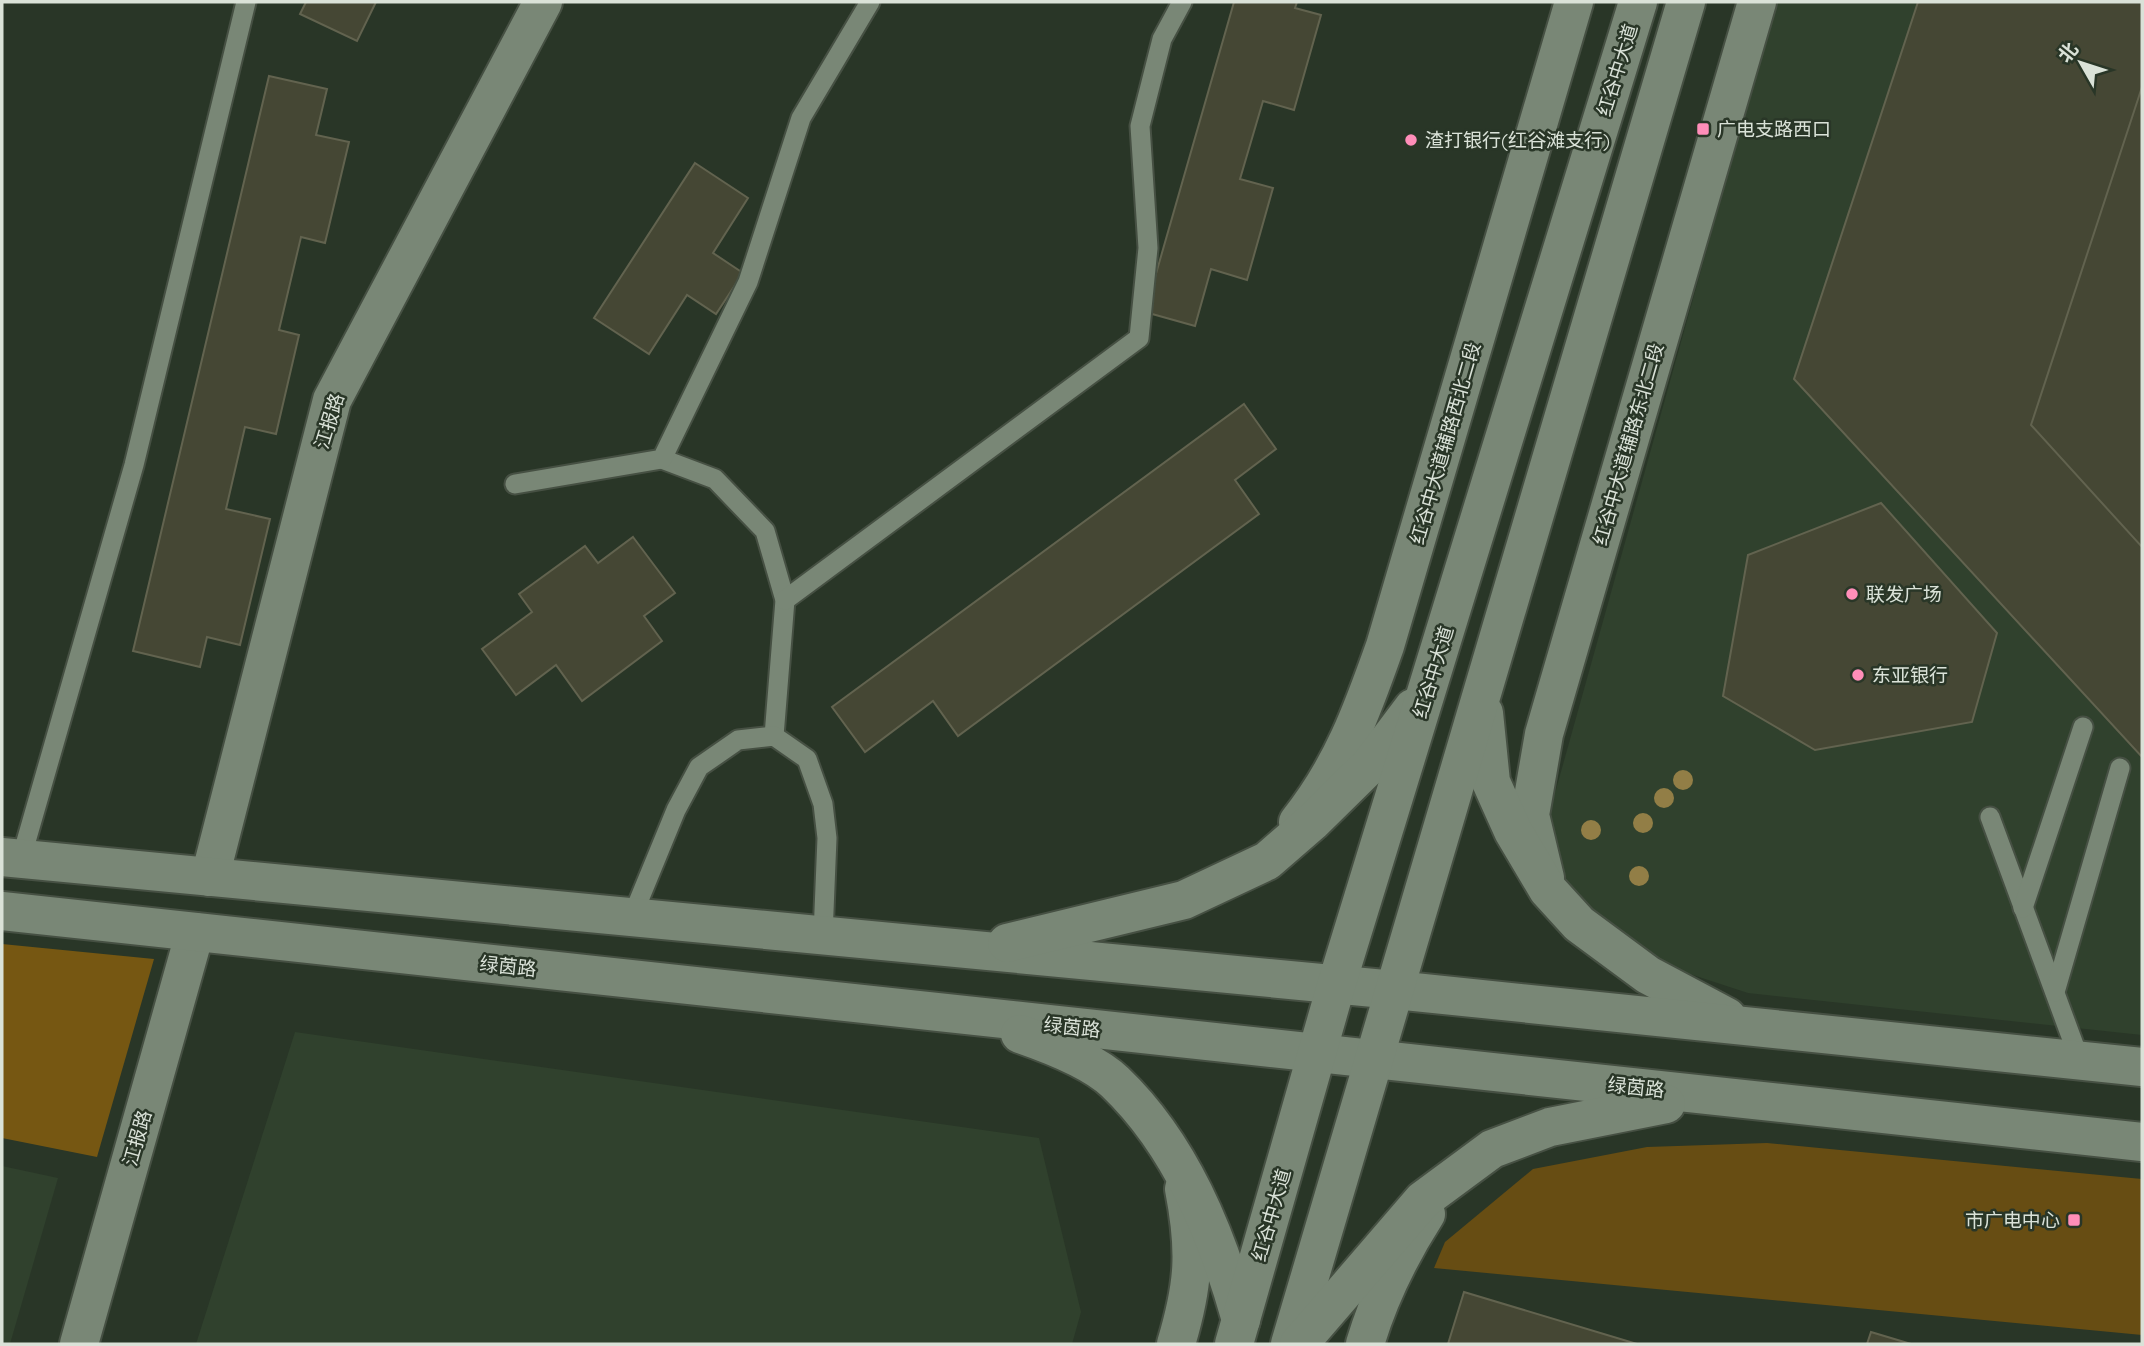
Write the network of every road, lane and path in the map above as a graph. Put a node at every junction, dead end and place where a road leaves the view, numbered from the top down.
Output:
1 (246, 2) edge
2 (543, 2) edge
3 (870, 2) edge
4 (1182, 2) edge
5 (1574, 2) edge
6 (1618, 2) edge
7 (1638, 2) edge
8 (1686, 2) edge
9 (1757, 2) edge
10 (1614, 80) junction
11 (662, 459) junction
12 (515, 484) dead end
13 (785, 600) junction
14 (1427, 690) junction
15 (1482, 694) junction
16 (2083, 727) dead end
17 (774, 736) junction
18 (2120, 768) dead end
19 (1990, 817) dead end
20 (11, 858) edge
21 (1267, 861) junction
22 (210, 877) junction
23 (1548, 891) junction
24 (2023, 908) junction
25 (2, 911) edge
26 (632, 917) junction
27 (195, 932) junction
28 (823, 935) junction
29 (980, 950) junction
30 (1336, 986) junction
31 (1395, 990) junction
32 (2055, 992) junction
33 (972, 1016) junction
34 (1744, 1026) junction
35 (1317, 1053) junction
36 (1374, 1059) junction
37 (2080, 1061) junction
38 (2142, 1067) edge
39 (1718, 1096) junction
40 (2142, 1142) edge
41 (1180, 1166) junction
42 (1450, 1177) junction
43 (1238, 1332) edge
44 (79, 1344) edge
45 (1176, 1344) edge
46 (1290, 1344) edge
47 (1298, 1344) edge
48 (1364, 1344) edge

1 - 20 lane
2 - 22 main road, 江报路
3 - 11 lane
4 - 13 lane
5 - 21 main road, 红谷中大道辅路西北二段
6 - 10 lane
7 - 10 main road, 红谷中大道
8 - 15 main road
9 - 23 main road, 红谷中大道辅路东北二段
10 - 14 main road, 红谷中大道
11 - 12 lane
11 - 13 lane
13 - 17 lane
14 - 21 main road
14 - 30 main road, 红谷中大道
15 - 23 main road
15 - 31 main road
16 - 24 lane
17 - 26 lane
17 - 28 lane
18 - 32 lane
19 - 24 lane
20 - 22 main road
21 - 29 main road
22 - 26 main road
23 - 34 main road
24 - 32 lane
25 - 27 main road, 绿茵路
26 - 28 main road
27 - 33 main road, 绿茵路
27 - 44 main road, 江报路
28 - 29 main road
29 - 30 main road
30 - 31 main road
30 - 35 main road, 红谷中大道
31 - 34 main road
31 - 36 main road
32 - 37 lane
33 - 35 main road, 绿茵路
33 - 41 main road
34 - 37 main road
35 - 36 main road, 绿茵路
35 - 43 main road, 红谷中大道
36 - 39 main road, 绿茵路
36 - 46 main road
37 - 38 main road
39 - 40 main road, 绿茵路
39 - 42 main road
41 - 43 main road
41 - 45 main road
42 - 47 main road
42 - 48 main road

